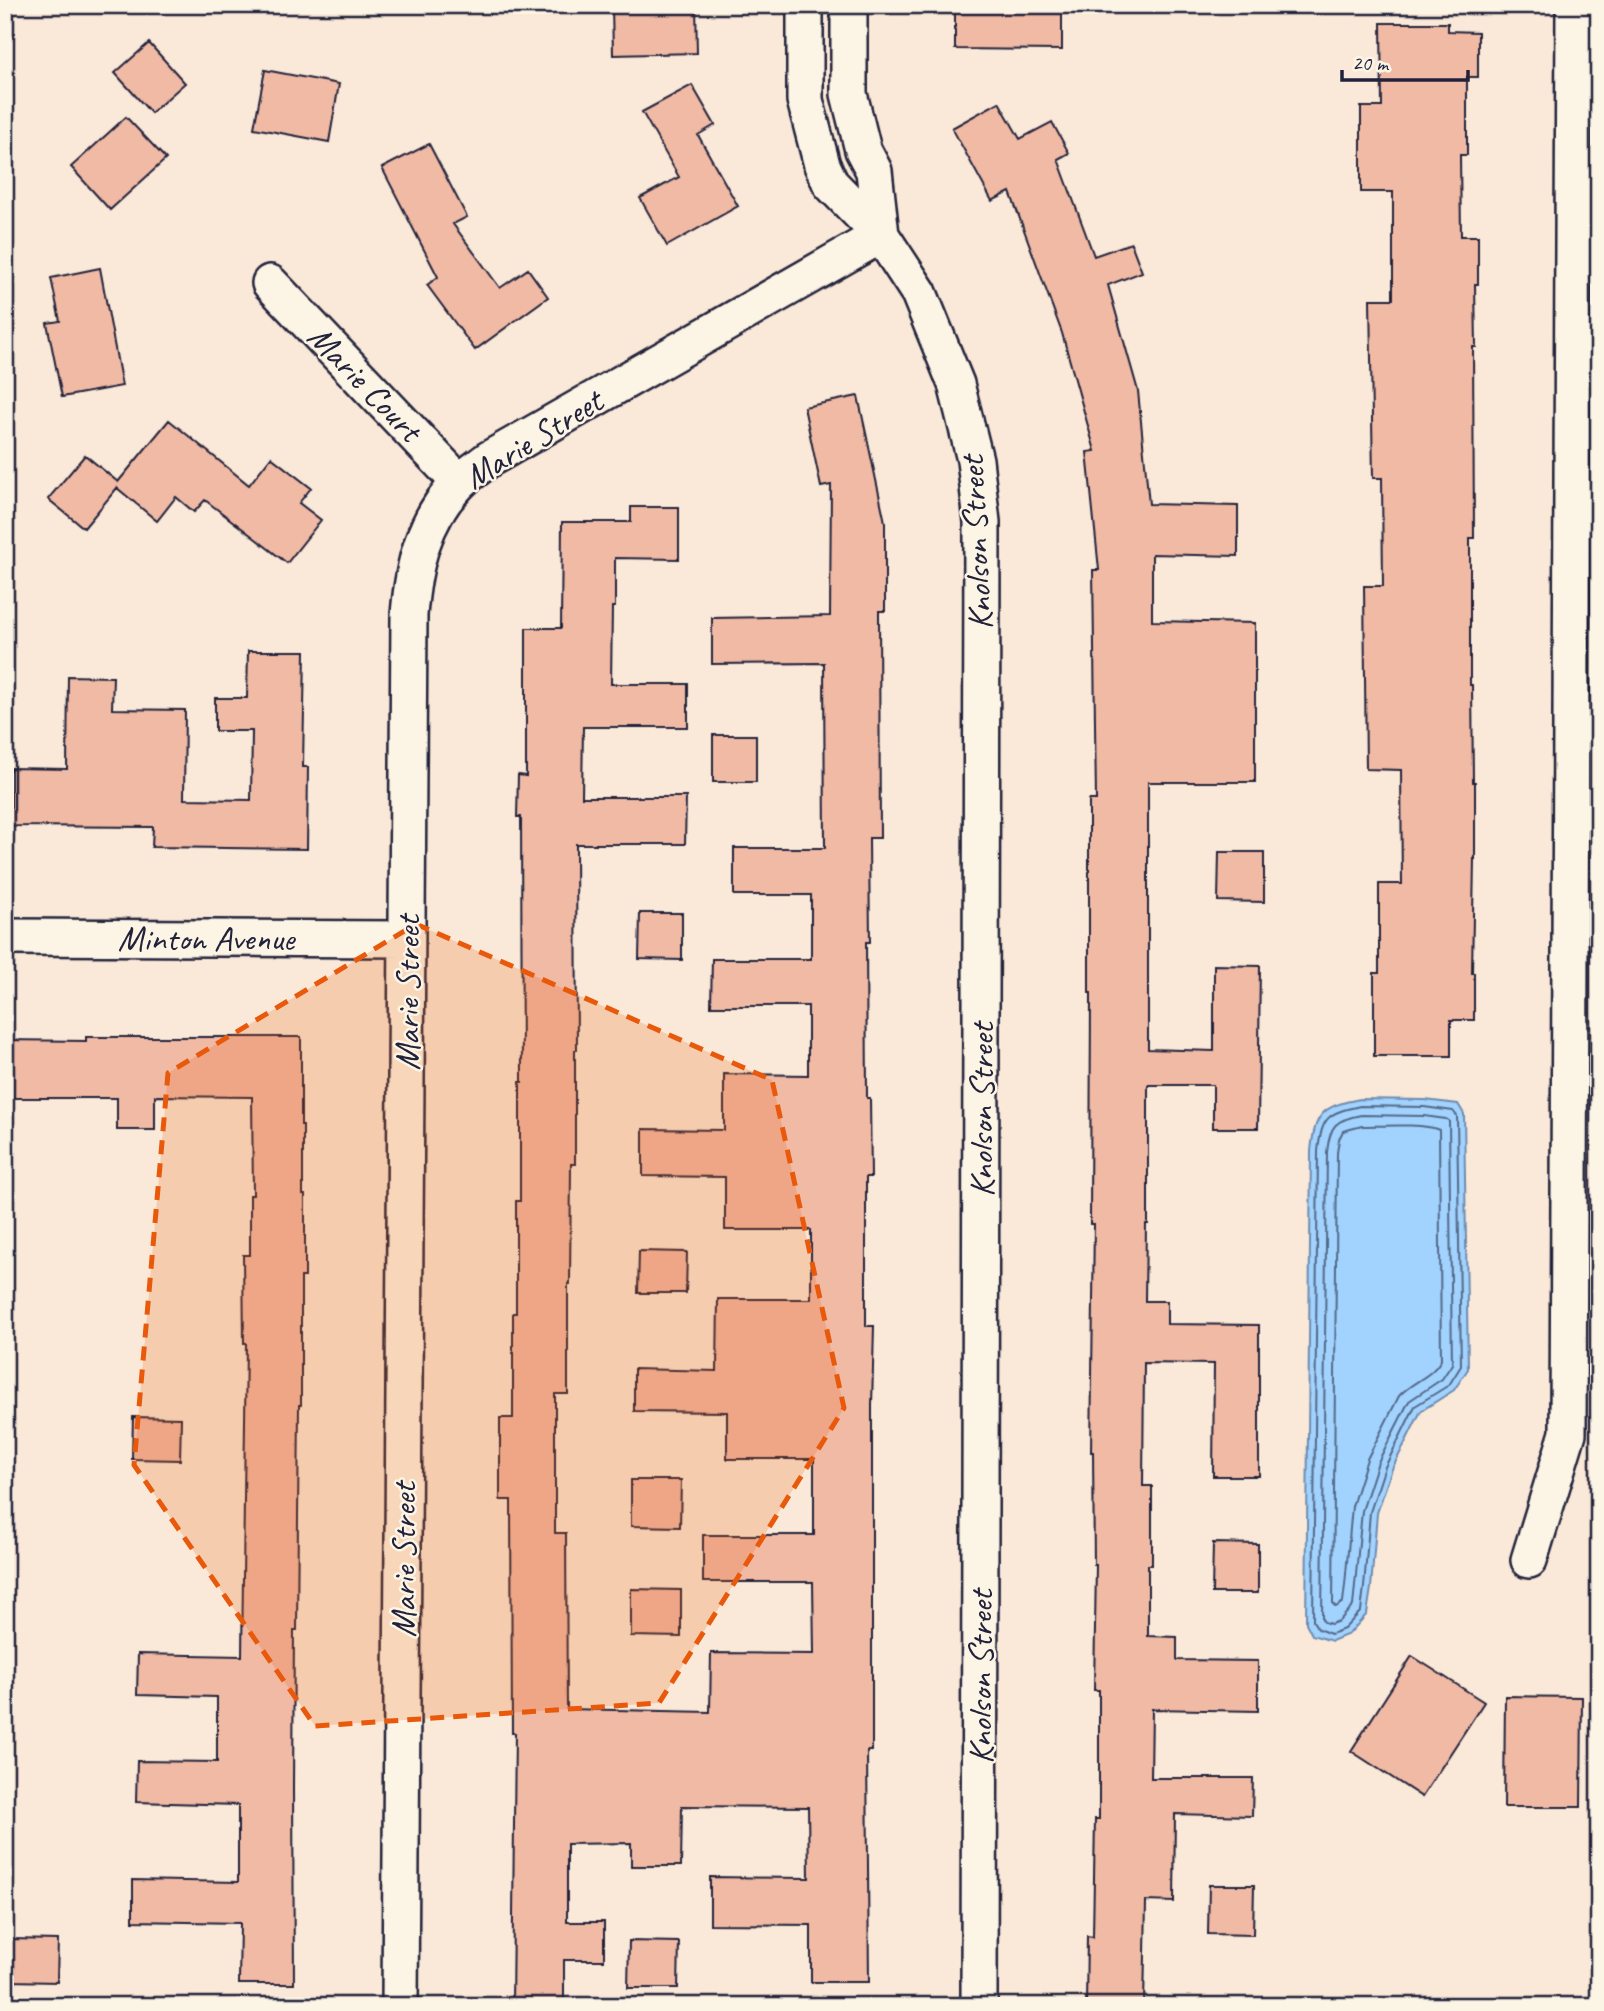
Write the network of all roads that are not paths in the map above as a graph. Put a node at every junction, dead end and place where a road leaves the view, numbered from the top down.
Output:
1 (805, 5) edge
2 (849, 5) edge
3 (1574, 5) edge
4 (881, 235) junction
5 (270, 283) dead end
6 (1586, 361) edge
7 (459, 482) junction
8 (5, 937) edge
9 (407, 939) junction
10 (1529, 1560) dead end
11 (400, 2006) edge
12 (979, 2006) edge

1 - 4 street, Knolson Street
2 - 4 street, Knolson Street
3 - 6 street
4 - 7 street, Marie Street
4 - 12 street, Knolson Street
5 - 7 street, Marie Court
6 - 10 street
7 - 9 street, Marie Street
8 - 9 street, Minton Avenue
9 - 11 street, Marie Street

